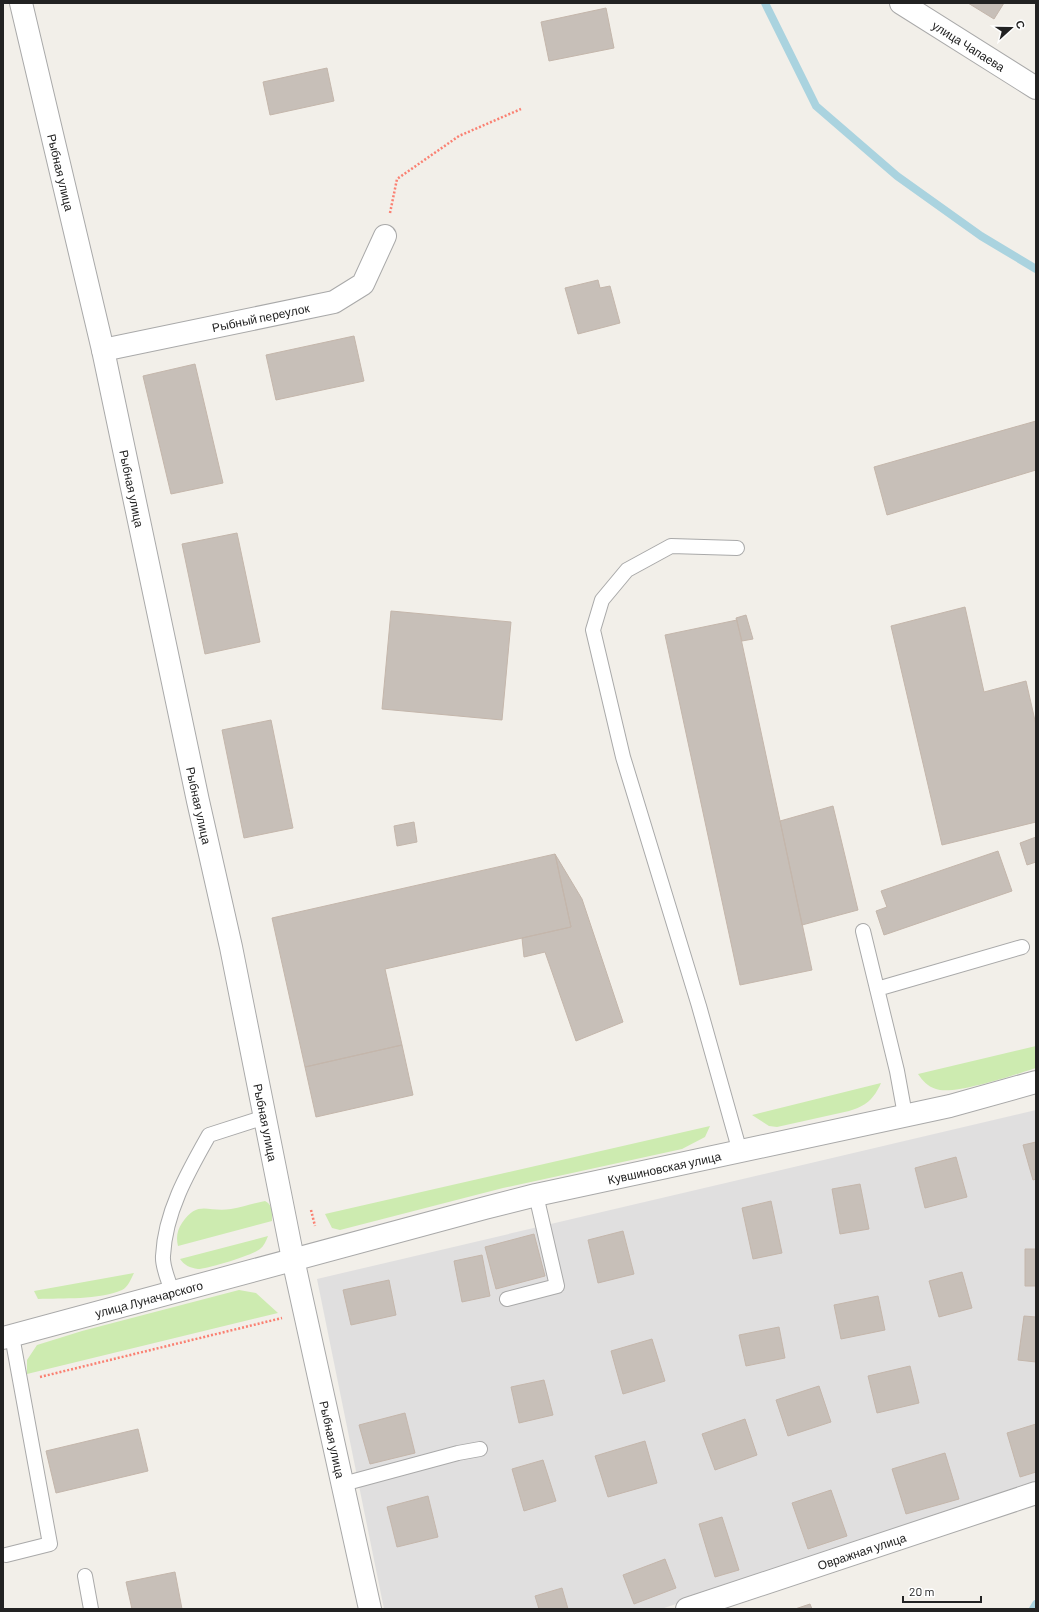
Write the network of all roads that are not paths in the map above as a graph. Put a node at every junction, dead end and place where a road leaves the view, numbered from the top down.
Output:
1 (21, 3) edge
2 (901, 3) edge
3 (1036, 88) edge
4 (385, 236) road end
5 (103, 350) junction
6 (737, 548) dead end
7 (863, 931) dead end
8 (1022, 947) dead end
9 (877, 989) junction
10 (1036, 1082) edge
11 (905, 1115) junction
12 (265, 1117) junction
13 (740, 1152) junction
14 (536, 1195) junction
15 (293, 1259) junction
16 (172, 1292) junction
17 (507, 1299) dead end
18 (7, 1337) edge
19 (480, 1449) dead end
20 (343, 1484) junction
21 (1036, 1493) edge
22 (6, 1555) dead end
23 (85, 1576) dead end
24 (91, 1609) edge
25 (370, 1609) edge
26 (687, 1609) edge

1 - 5 street, Рыбная улица
2 - 3 street, улица Чапаева
4 - 5 street, Рыбный переулок
5 - 12 street, Рыбная улица
6 - 13 lane
7 - 9 lane
8 - 9 lane
9 - 11 lane
10 - 11 street, Кувшиновская улица
11 - 13 street, Кувшиновская улица
12 - 15 street, Рыбная улица
12 - 16 lane
13 - 14 street, Кувшиновская улица
14 - 15 street, Кувшиновская улица
14 - 17 lane
15 - 16 street, улица Луначарского
15 - 20 street, Рыбная улица
16 - 18 street, улица Луначарского
18 - 22 lane
19 - 20 lane
20 - 25 street, Рыбная улица
21 - 26 street, Овражная улица
23 - 24 lane

